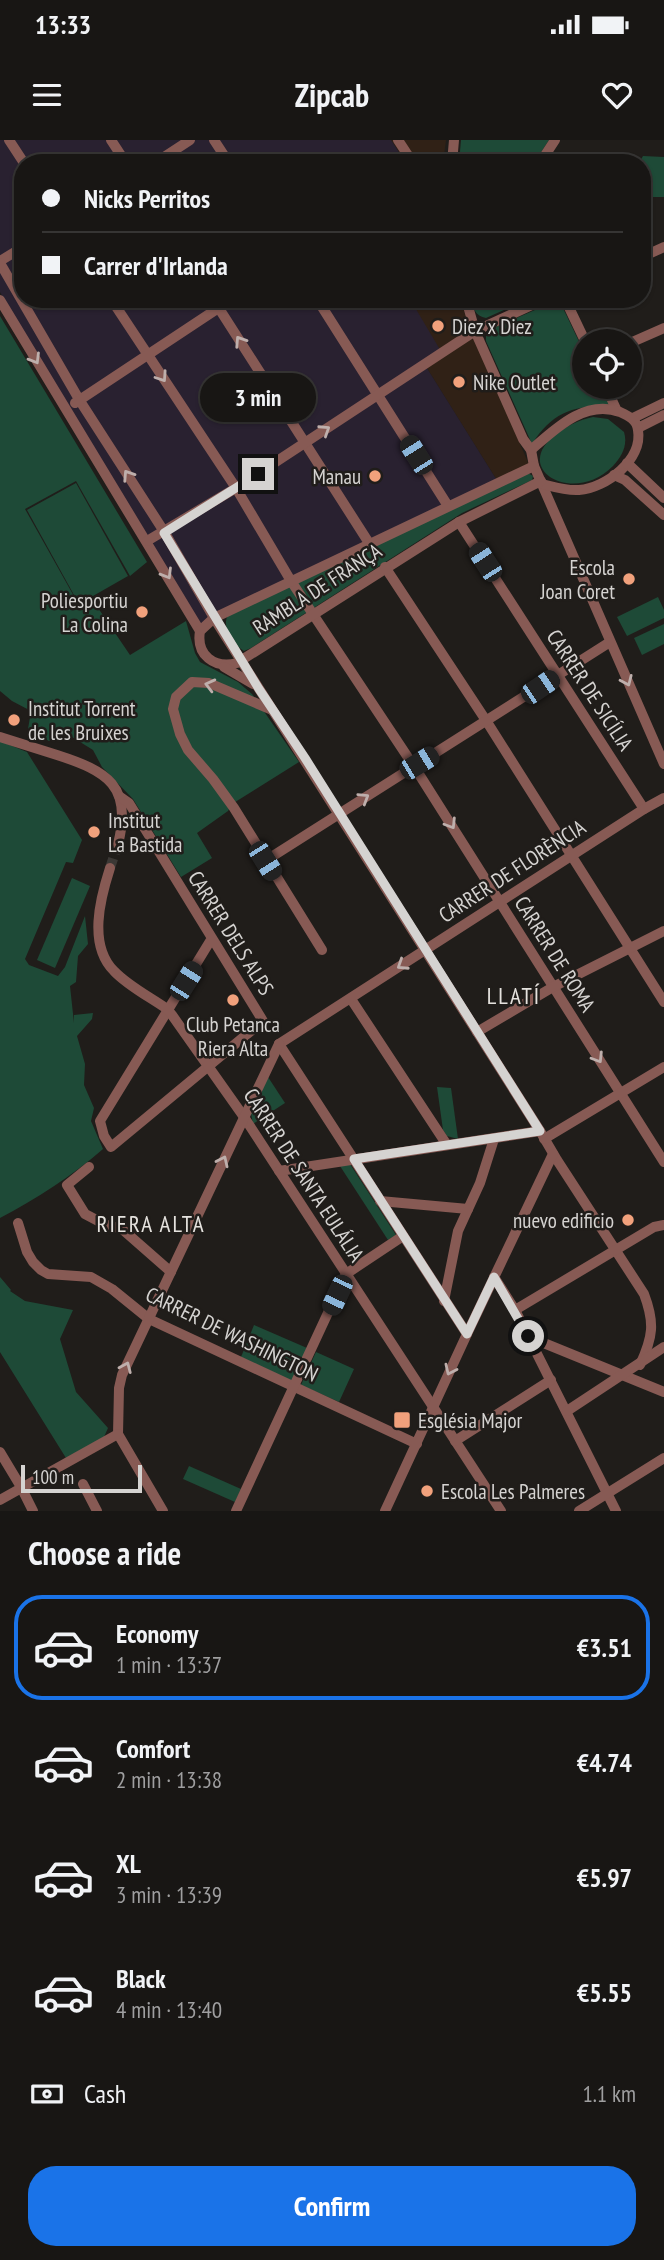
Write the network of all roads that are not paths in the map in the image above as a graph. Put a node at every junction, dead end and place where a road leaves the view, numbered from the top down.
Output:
1 (190, 140) edge
2 (169, 154) edge
3 (0, 262) edge
4 (14, 286) edge
5 (0, 300) edge
6 (26, 308) edge
7 (117, 308) edge
8 (210, 308) edge
9 (219, 308) edge
10 (323, 308) edge
11 (469, 308) edge
12 (525, 308) edge
13 (569, 308) edge
14 (664, 328) edge
15 (579, 329) edge
16 (475, 331) junction
17 (642, 338) edge
18 (146, 354) junction
19 (379, 395) junction
20 (612, 399) edge
21 (80, 401) junction
22 (664, 403) edge
23 (65, 409) junction
24 (617, 411) junction
25 (664, 415) edge
26 (635, 423) junction
27 (306, 442) junction
28 (531, 450) junction
29 (628, 463) junction
30 (534, 466) junction
31 (614, 475) junction
32 (541, 482) junction
33 (236, 488) junction
34 (664, 498) edge
35 (449, 506) junction
36 (664, 515) edge
37 (459, 522) junction
38 (164, 533) junction
39 (147, 541) junction
40 (369, 543) junction
41 (386, 567) junction
42 (291, 581) junction
43 (313, 614) junction
44 (214, 618) junction
45 (200, 631) junction
46 (610, 642) junction
47 (242, 660) junction
48 (220, 665) junction
49 (557, 675) junction
50 (259, 689) junction
51 (273, 710) junction
52 (487, 722) junction
53 (0, 737) edge
54 (664, 764) edge
55 (414, 766) junction
56 (119, 796) junction
57 (663, 801) edge
58 (644, 809) junction
59 (340, 813) junction
60 (118, 844) tunnel mouth
61 (572, 855) junction
62 (265, 861) junction
63 (110, 868) tunnel mouth
64 (499, 902) junction
65 (664, 930) edge
66 (212, 938) junction
67 (630, 947) junction
68 (322, 950) dead end
69 (426, 950) junction
70 (553, 987) junction
71 (351, 999) junction
72 (664, 1002) edge
73 (167, 1009) junction
74 (477, 1032) junction
75 (279, 1044) junction
76 (209, 1066) junction
77 (664, 1067) edge
78 (620, 1094) junction
79 (244, 1117) junction
80 (542, 1135) junction
81 (494, 1139) junction
82 (447, 1145) junction
83 (553, 1154) junction
84 (354, 1159) junction
85 (664, 1162) edge
86 (89, 1167) dead end
87 (279, 1171) junction
88 (380, 1201) junction
89 (468, 1209) junction
90 (664, 1215) edge
91 (18, 1223) dead end
92 (659, 1226) edge
93 (404, 1236) junction
94 (617, 1251) junction
95 (171, 1272) junction
96 (346, 1273) junction
97 (494, 1277) junction
98 (444, 1301) junction
99 (515, 1310) junction
100 (149, 1319) junction
101 (467, 1334) junction
102 (528, 1336) junction
103 (664, 1347) edge
104 (640, 1365) junction
105 (623, 1374) junction
106 (551, 1380) junction
107 (294, 1386) junction
108 (664, 1392) edge
109 (433, 1407) junction
110 (567, 1411) junction
111 (118, 1434) junction
112 (455, 1441) junction
113 (417, 1444) junction
114 (0, 1452) edge
115 (664, 1458) edge
116 (83, 1484) dead end
117 (21, 1487) junction
118 (606, 1493) junction
119 (0, 1500) edge
120 (33, 1511) edge
121 (97, 1511) edge
122 (163, 1511) edge
123 (236, 1511) edge
124 (386, 1511) edge
125 (501, 1511) edge
126 (579, 1511) edge
127 (616, 1511) edge

1 - 2 street
3 - 4 street
5 -> 23 street
6 - 21 street
7 - 18 street, CARRER DE ROMA
8 - 18 street
27 -> 9 street
10 - 19 street
11 - 16 street
12 - 16 street
13 - 15 street
14 - 17 street
16 - 19 street
16 - 28 street
18 - 21 street
18 -> 33 street, CARRER DE ROMA
27 -> 19 street
19 - 35 street
20 - 24 street
21 - 23 street
38 -> 21 street
22 - 26 street
23 - 39 street
24 - 26 street
24 - 28 street
25 - 26 street
26 - 29 street
27 - 33 street
27 - 40 street
28 - 30 street
29 - 31 street
29 - 34 street
30 - 32 street
30 - 35 street, RAMBLA DE FRANÇA
31 - 32 street
31 - 36 street
32 - 37 street, RAMBLA DE FRANÇA
32 - 46 street
33 - 38 street
33 - 42 street, CARRER DE ROMA
35 - 40 street, RAMBLA DE FRANÇA
37 - 41 street, RAMBLA DE FRANÇA
37 - 49 street, CARRER DE SICÍLIA
38 - 39 street
38 - 44 street
39 -> 45 street
40 - 42 street, RAMBLA DE FRANÇA
41 - 43 street, RAMBLA DE FRANÇA
41 - 52 street
42 - 43 street, CARRER DE ROMA
42 - 44 street, RAMBLA DE FRANÇA
43 - 47 street, RAMBLA DE FRANÇA
43 - 55 street, CARRER DE ROMA
44 - 45 street, RAMBLA DE FRANÇA
44 - 47 street
45 - 48 street
46 - 49 street
46 -> 54 street
47 - 48 street, RAMBLA DE FRANÇA
47 - 50 street
48 - 50 street
49 - 52 street
49 - 58 street, CARRER DE SICÍLIA
50 - 51 street
51 - 59 street
51 -> 62 street
52 - 55 street
52 - 61 street
53 - 56 street
59 -> 55 street
55 -> 64 street, CARRER DE ROMA
56 - 60 street
56 - 66 street, CARRER DELS ALPS
57 - 58 street, CARRER DE FLORÈNCIA
58 - 61 street, CARRER DE FLORÈNCIA
59 - 62 street
59 - 69 street
61 - 64 street, CARRER DE FLORÈNCIA
61 - 67 street
62 - 68 street
63 - 73 street, CARRER DE SANTA EULÁLIA
64 - 69 street, CARRER DE FLORÈNCIA
64 - 70 street, CARRER DE ROMA
65 - 67 street
66 - 73 street
66 - 76 street, CARRER DELS ALPS
67 - 70 street
67 - 72 street
69 -> 71 street, CARRER DE FLORÈNCIA
69 - 74 street
70 - 74 street
70 -> 78 street, CARRER DE ROMA
71 - 75 street, CARRER DE FLORÈNCIA
71 - 82 street
73 - 76 street, CARRER DE SANTA EULÁLIA
73 - 76 street
74 - 80 street
75 - 79 street
75 - 84 street
76 - 79 street, CARRER DE SANTA EULÁLIA
77 - 78 street
78 - 80 street
78 - 85 street, CARRER DE ROMA
79 - 87 street, CARRER DE SANTA EULÁLIA
95 -> 79 street
80 - 81 street
80 - 83 street
81 - 82 street
81 - 89 street
82 - 84 street
83 - 94 street
83 - 97 street
84 - 87 street
84 - 88 street
86 - 95 street
87 - 96 street, CARRER DE SANTA EULÁLIA
88 - 89 street
88 - 93 street
89 - 98 street
90 - 92 street
91 - 100 street, CARRER DE WASHINGTON
92 - 94 street
93 - 96 street
93 - 98 street
94 - 99 street
94 - 104 street
95 - 100 street
96 - 107 street
96 - 109 street, CARRER DE SANTA EULÁLIA
97 - 99 street
97 - 101 street
98 - 101 street
99 - 102 street
100 - 107 street, CARRER DE WASHINGTON
111 -> 100 street
101 -> 109 street
102 - 105 street
102 - 106 street
103 - 104 street
104 - 105 street
105 - 108 street
105 - 110 street
106 - 110 street
106 - 112 street
107 - 113 street, CARRER DE WASHINGTON
107 - 123 street
109 - 112 street, CARRER DE SANTA EULÁLIA
109 - 113 street
110 - 118 street
111 - 117 street
111 - 122 street
112 - 125 street, CARRER DE SANTA EULÁLIA
113 - 124 street
114 - 117 street
115 - 118 street
116 - 121 street
117 - 119 street
117 - 120 street
118 - 126 street
118 - 127 street

